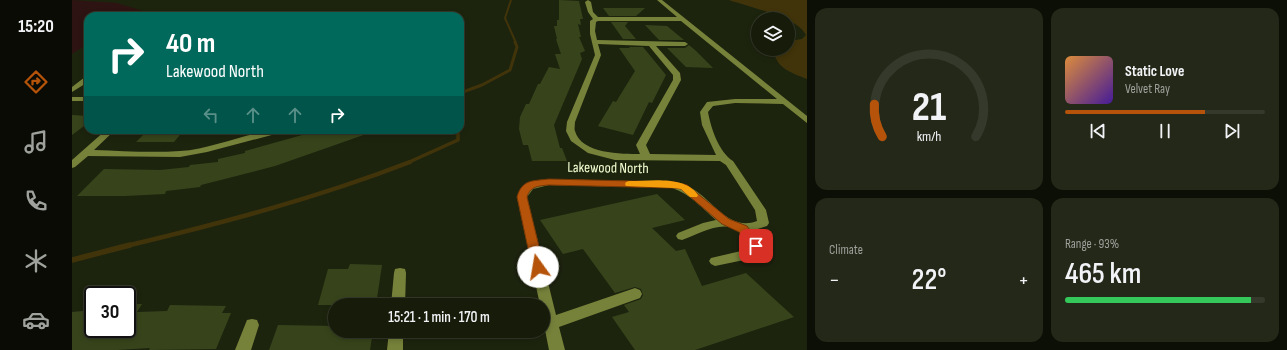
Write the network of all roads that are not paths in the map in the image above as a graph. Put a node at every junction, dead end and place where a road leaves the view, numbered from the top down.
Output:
1 (659, 0) edge
2 (588, 2) dead end
3 (597, 19) junction
4 (682, 19) junction
5 (595, 42) junction
6 (651, 44) junction
7 (685, 44) dead end
8 (84, 82) edge
9 (72, 90) edge
10 (784, 102) junction
11 (807, 120) edge
12 (106, 134) edge
13 (265, 134) edge
14 (85, 153) junction
15 (646, 157) junction
16 (722, 158) junction
17 (72, 165) edge
18 (725, 222) junction
19 (743, 229) junction
20 (682, 236) dead end
21 (715, 261) dead end
22 (400, 272) dead end
23 (635, 294) dead end
24 (398, 298) edge
25 (551, 323) junction
26 (252, 325) dead end
27 (396, 338) edge
28 (243, 350) edge
29 (395, 350) edge
30 (557, 350) edge

1 - 4 street
2 - 3 street
3 - 4 street
3 - 5 street
4 - 10 street
5 - 6 street
5 - 15 street
6 - 7 street
6 - 15 street
8 - 9 street
10 - 11 street
10 - 16 street
12 - 14 street
13 - 14 street
14 - 17 street
15 - 16 street
16 - 19 street
18 - 19 street, Lakewood North
18 - 20 street
18 - 25 street, Lakewood North
19 - 21 street
22 - 24 street
23 - 25 street
25 - 30 street, Lakewood North
26 - 28 street
27 - 29 street

